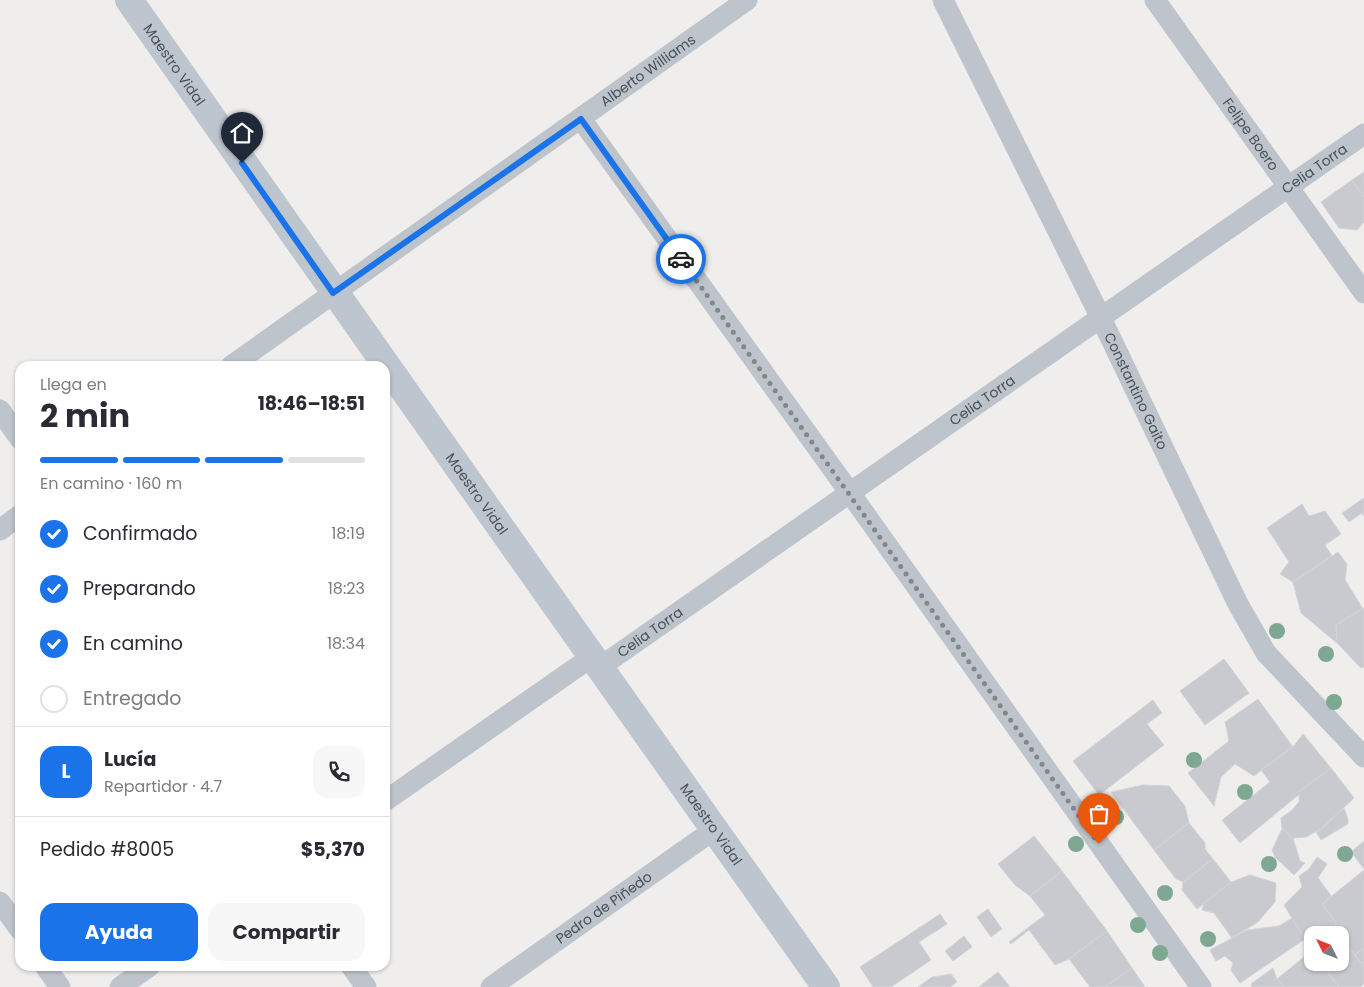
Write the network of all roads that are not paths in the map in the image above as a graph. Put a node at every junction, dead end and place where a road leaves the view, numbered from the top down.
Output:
1 (128, 0) edge
2 (747, 0) edge
3 (943, 0) edge
4 (1155, 0) edge
5 (581, 119) junction
6 (1364, 134) edge
7 (1289, 187) junction
8 (333, 293) junction
9 (1364, 293) edge
10 (1101, 318) junction
11 (238, 361) edge
12 (382, 361) edge
13 (390, 373) edge
14 (0, 410) edge
15 (15, 432) edge
16 (850, 493) junction
17 (15, 519) edge
18 (0, 530) edge
19 (596, 661) junction
20 (1364, 757) edge
21 (390, 798) edge
22 (715, 829) junction
23 (0, 902) edge
24 (15, 923) edge
25 (49, 971) edge
26 (143, 971) edge
27 (355, 971) edge
28 (60, 987) edge
29 (120, 987) edge
30 (366, 987) edge
31 (491, 987) edge
32 (826, 987) edge
33 (1201, 987) edge

1 - 8 main road, Maestro Vidal
2 - 5 street, Alberto Williams
3 - 10 street, Constantino Gaito
4 - 7 street, Felipe Boero
5 - 8 street, Alberto Williams
5 - 16 street
6 - 7 street, Celia Torra
7 - 9 street, Felipe Boero
7 - 10 street, Celia Torra
8 - 11 street, Alberto Williams
8 - 12 main road, Maestro Vidal
10 - 16 street, Celia Torra
10 - 20 street, Constantino Gaito
13 - 19 main road, Maestro Vidal
14 - 15 street
16 - 19 street, Celia Torra
16 - 33 street
17 - 18 street
19 - 21 street, Celia Torra
19 - 22 main road, Maestro Vidal
22 - 31 street, Pedro de Piñedo
22 - 32 main road, Maestro Vidal
23 - 24 street
25 - 28 street
26 - 29 street
27 - 30 street

